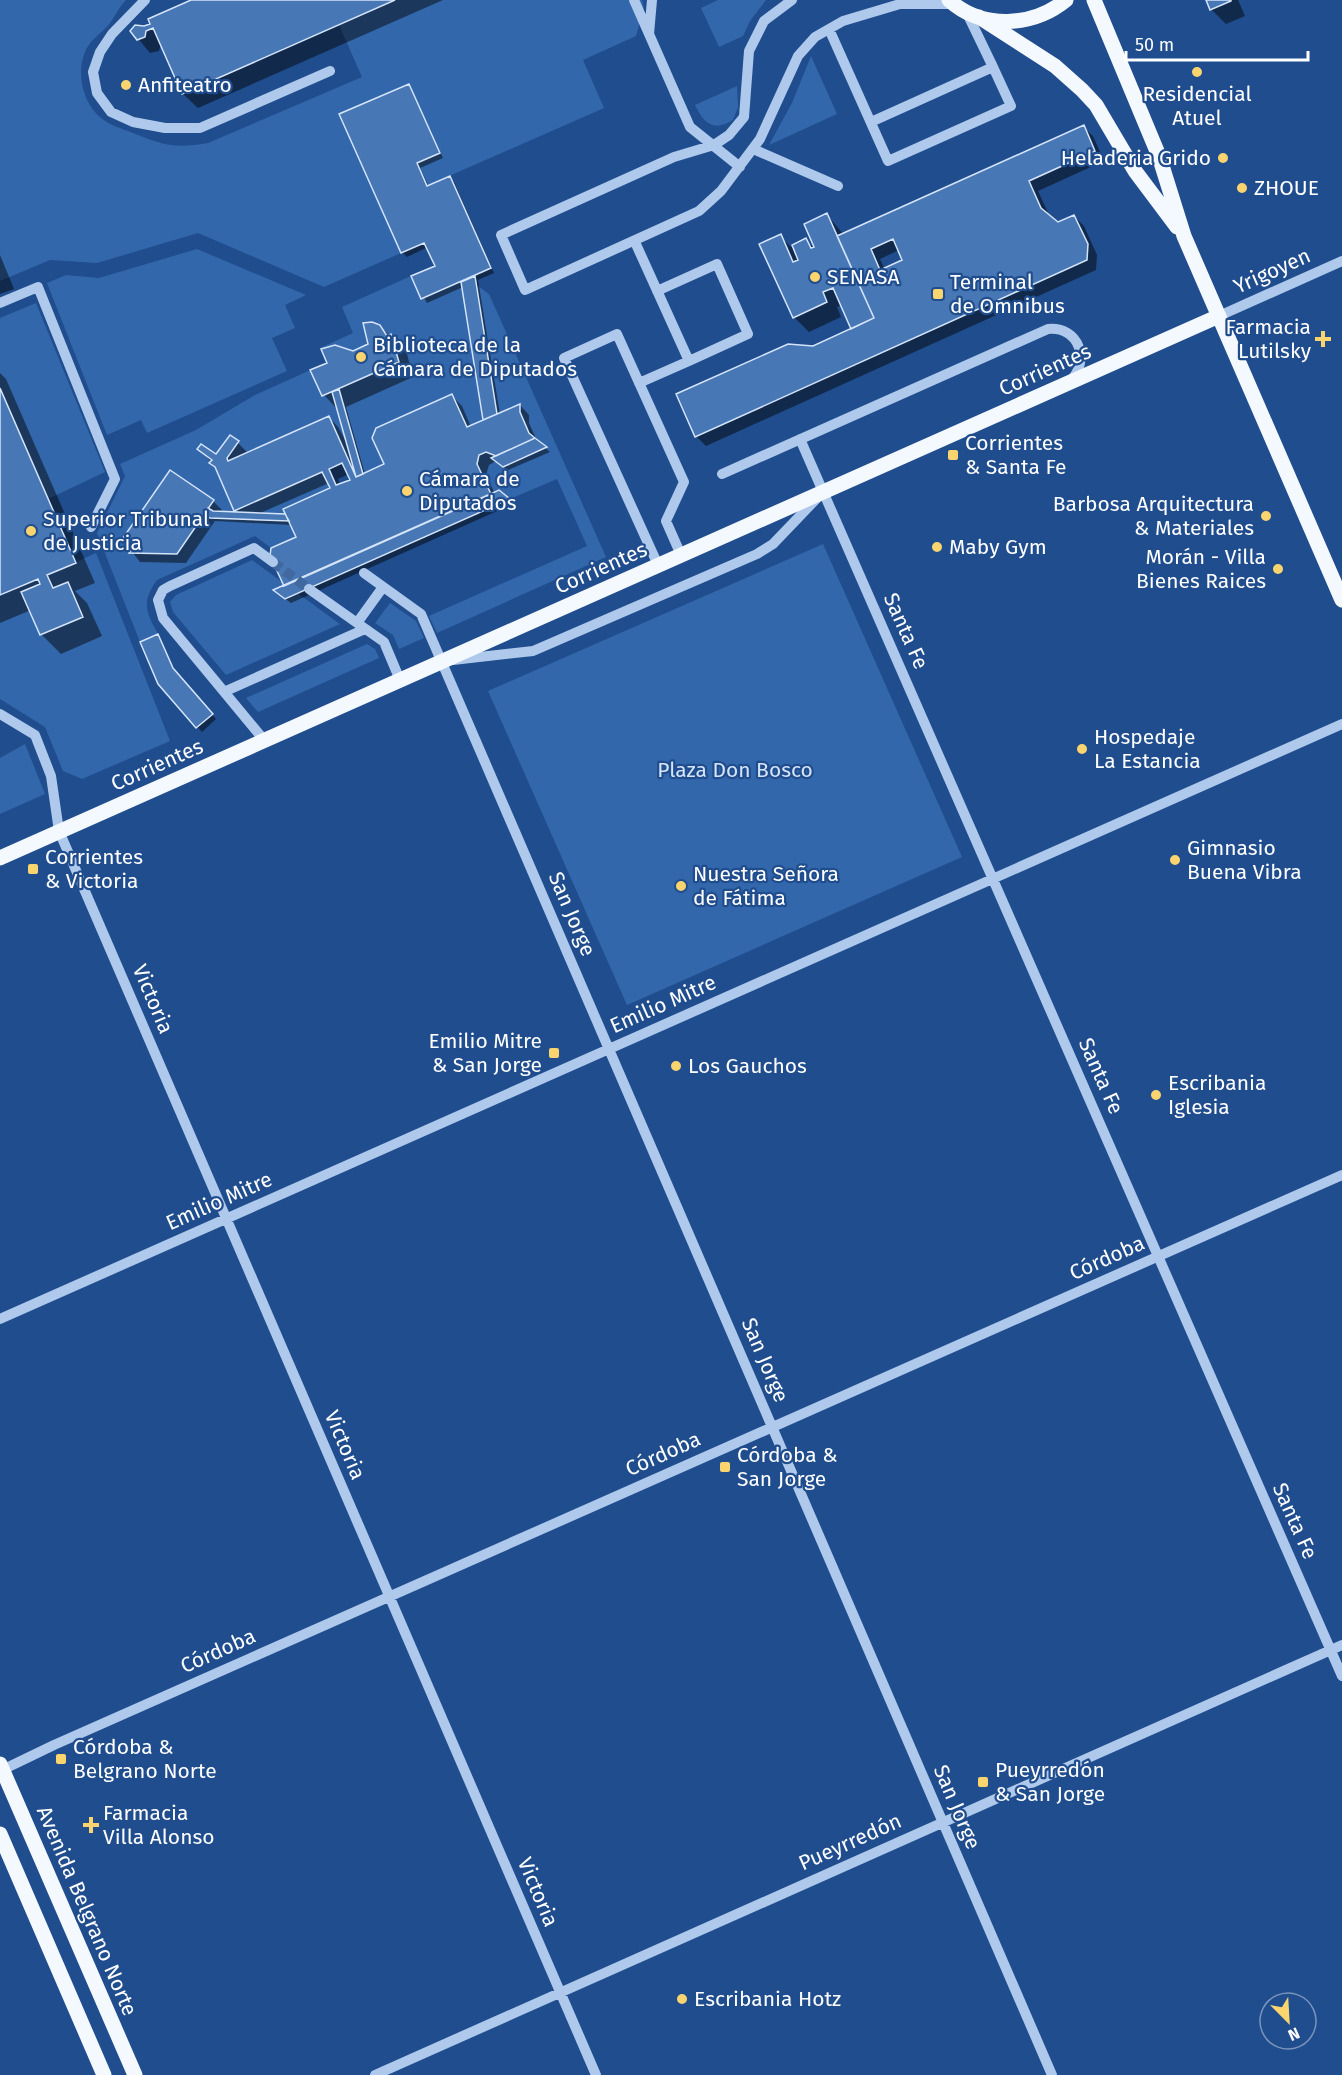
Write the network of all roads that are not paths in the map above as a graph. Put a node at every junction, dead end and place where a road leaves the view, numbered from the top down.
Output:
1 (145, 0) edge
2 (634, 0) edge
3 (652, 0) edge
4 (792, 0) edge
5 (1066, 0) edge
6 (1094, 0) edge
7 (962, 8) edge
8 (829, 29) junction
9 (649, 34) junction
10 (993, 67) junction
11 (330, 71) dead end
12 (871, 122) junction
13 (714, 145) junction
14 (753, 149) junction
15 (740, 167) junction
16 (838, 186) dead end
17 (1184, 236) junction
18 (635, 242) junction
19 (1342, 261) edge
20 (657, 291) junction
21 (0, 303) edge
22 (1219, 316) junction
23 (688, 361) junction
24 (639, 383) junction
25 (1067, 383) junction
26 (800, 439) junction
27 (722, 474) dead end
28 (824, 492) junction
29 (91, 527) dead end
30 (681, 555) junction
31 (273, 562) tunnel mouth
32 (658, 565) junction
33 (364, 573) dead end
34 (383, 587) junction
35 (309, 589) tunnel mouth
36 (1342, 600) edge
37 (361, 626) junction
38 (442, 661) junction
39 (400, 680) junction
40 (226, 691) junction
41 (0, 714) edge
42 (1342, 724) edge
43 (264, 740) junction
44 (59, 831) junction
45 (0, 858) edge
46 (993, 879) junction
47 (609, 1049) junction
48 (1342, 1175) edge
49 (226, 1219) junction
50 (1158, 1256) junction
51 (0, 1319) edge
52 (772, 1427) junction
53 (389, 1596) junction
54 (1342, 1645) edge
55 (1331, 1650) junction
56 (1342, 1676) edge
57 (1, 1769) edge
58 (943, 1822) junction
59 (0, 1834) edge
60 (560, 1992) junction
61 (104, 2075) edge
62 (135, 2075) edge
63 (375, 2075) edge
64 (596, 2075) edge
65 (1052, 2075) edge

1 - 11 street
2 - 9 street
3 - 9 street
4 - 13 street
5 - 7 main road
6 - 17 main road
7 - 8 street
7 - 10 street
7 - 17 main road
8 - 12 street
8 - 14 street
9 - 13 street
10 - 12 street
10 - 12 street
13 - 15 street
13 - 18 street
14 - 15 street
14 - 16 street
15 - 18 street
17 - 22 main road
18 - 20 street
19 - 22 street, Yrigoyen
20 - 23 street
20 - 23 street
21 - 29 street
22 - 25 main road, Corrientes
22 - 36 main road
23 - 24 street
24 - 30 street
24 - 32 street
25 - 26 street
25 - 28 main road, Corrientes
26 - 27 street
26 - 28 street, Santa Fe
28 - 30 main road, Corrientes
28 - 38 street
28 - 46 street, Santa Fe
30 - 32 main road, Corrientes
31 - 40 street
32 - 38 main road, Corrientes
33 - 34 street, San Jorge
34 - 37 street
34 - 38 street, San Jorge
35 - 37 street
37 - 39 street
37 - 40 street
38 - 39 main road, Corrientes
38 - 47 street, San Jorge
39 - 43 main road, Corrientes
40 - 43 street
41 - 44 street, Victoria
42 - 46 street, Emilio Mitre
43 - 44 main road, Corrientes
44 - 45 main road, Corrientes
44 - 49 street, Victoria
46 - 47 street, Emilio Mitre
46 - 50 street, Santa Fe
47 - 49 street, Emilio Mitre
47 - 52 street, San Jorge
48 - 50 street, Córdoba
49 - 51 street, Emilio Mitre
49 - 53 street, Victoria
50 - 52 street, Córdoba
50 - 55 street, Santa Fe
52 - 53 street, Córdoba
52 - 58 street, San Jorge
53 - 57 street, Córdoba
53 - 60 street, Victoria
54 - 55 street, Pueyrredón
55 - 56 street, Santa Fe
55 - 58 street, Pueyrredón
57 - 62 main road, Avenida Belgrano Norte
58 - 60 street, Pueyrredón
58 - 65 street, San Jorge
59 - 61 main road
60 - 63 street, Pueyrredón
60 - 64 street, Victoria

